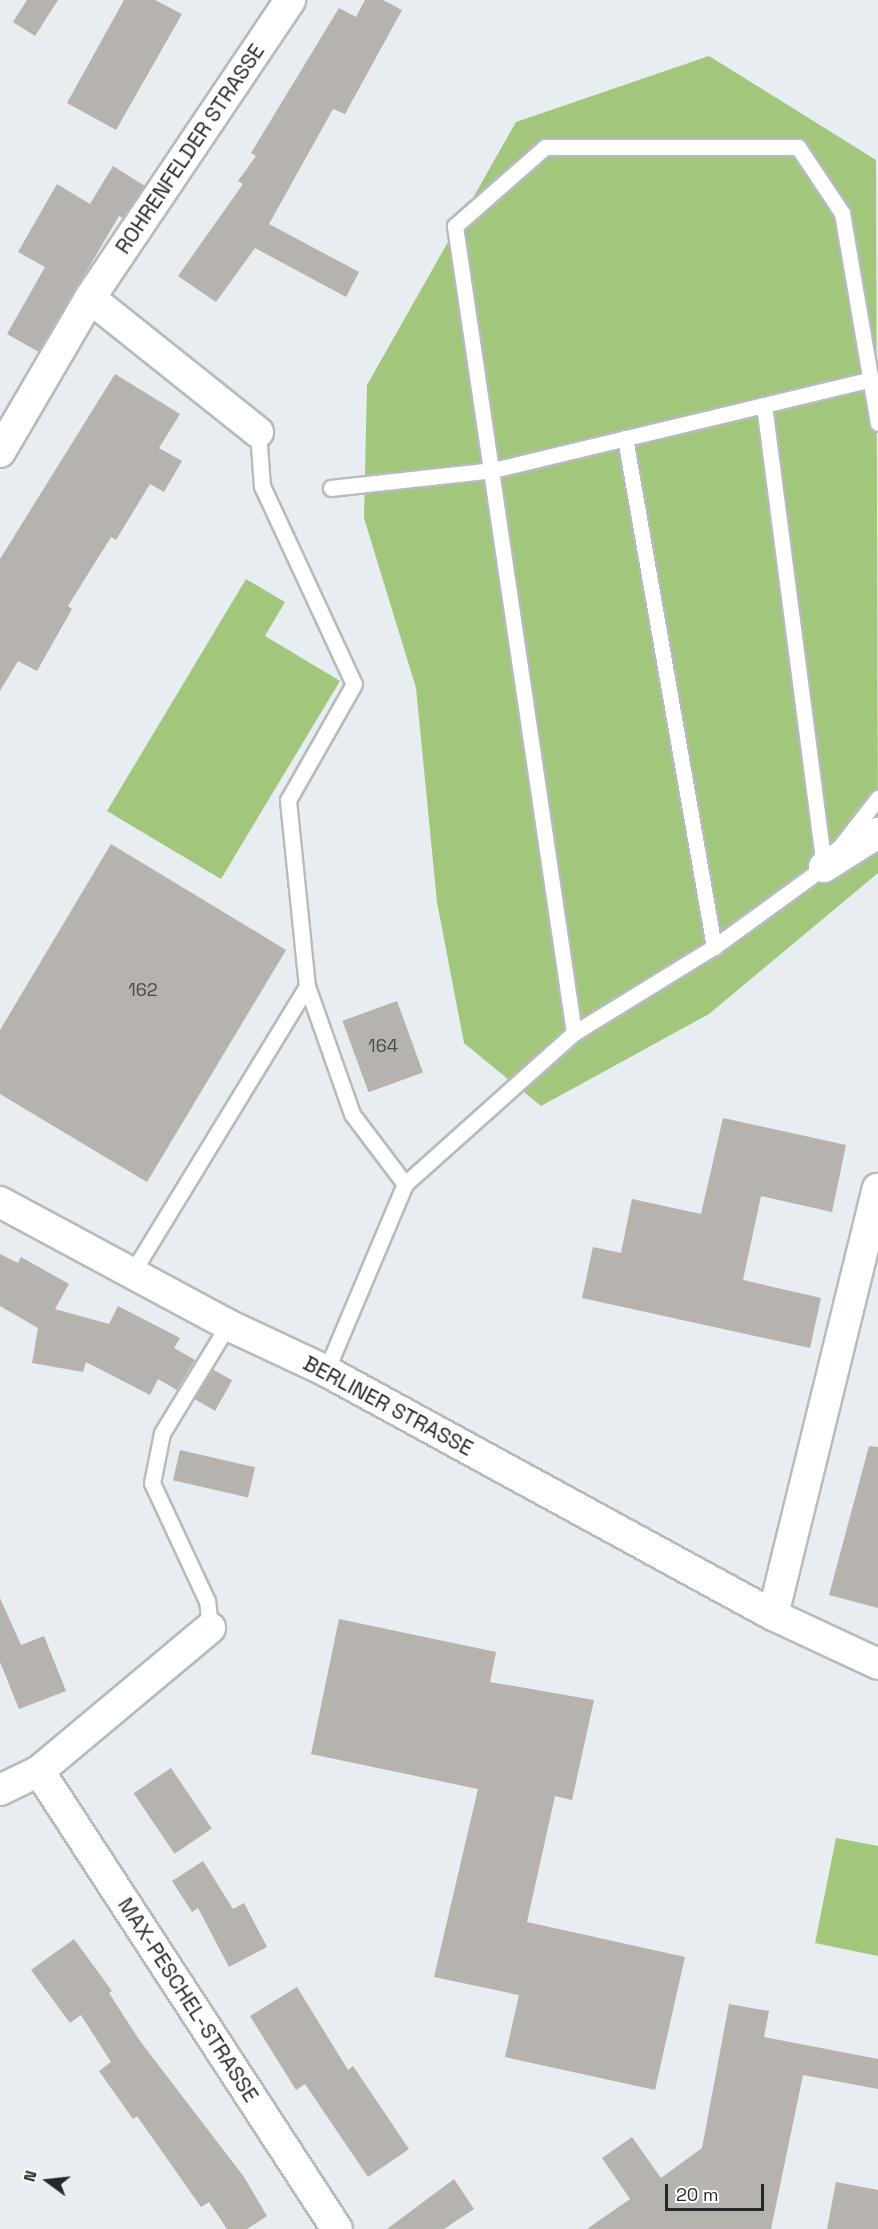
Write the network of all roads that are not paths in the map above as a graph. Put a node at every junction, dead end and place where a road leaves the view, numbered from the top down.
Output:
1 (290, 0) edge
2 (90, 297) junction
3 (873, 379) junction
4 (764, 405) junction
5 (878, 423) edge
6 (258, 432) joint
7 (625, 438) junction
8 (0, 452) edge
9 (493, 470) junction
10 (331, 488) dead end
11 (878, 798) edge
12 (878, 833) edge
13 (824, 867) junction
14 (714, 947) junction
15 (307, 986) junction
16 (574, 1033) junction
17 (405, 1184) junction
18 (878, 1189) edge
19 (0, 1202) edge
20 (132, 1274) junction
21 (228, 1325) junction
22 (326, 1371) junction
23 (773, 1615) junction
24 (210, 1628) joint
25 (878, 1664) edge
26 (39, 1771) junction
27 (0, 1790) edge
28 (337, 2229) edge

1 - 2 street, ROHRENFELDER STRASSE
2 - 6 street
2 - 8 street, ROHRENFELDER STRASSE
3 - 4 lane
3 - 5 lane
3 - 9 lane
4 - 7 lane
4 - 13 lane
6 - 15 lane
7 - 9 lane
7 - 14 lane
9 - 10 lane
9 - 16 lane
11 - 13 lane
12 - 13 street
13 - 14 lane
14 - 16 lane
15 - 17 lane
15 - 20 lane
16 - 17 lane
17 - 22 lane
18 - 23 street
19 - 20 street, BERLINER STRASSE
20 - 21 street, BERLINER STRASSE
21 - 22 street, BERLINER STRASSE
21 - 24 lane
22 - 23 street, BERLINER STRASSE
23 - 25 street, BERLINER STRASSE
24 - 26 street
26 - 27 street
26 - 28 street, MAX-PESCHEL-STRASSE

